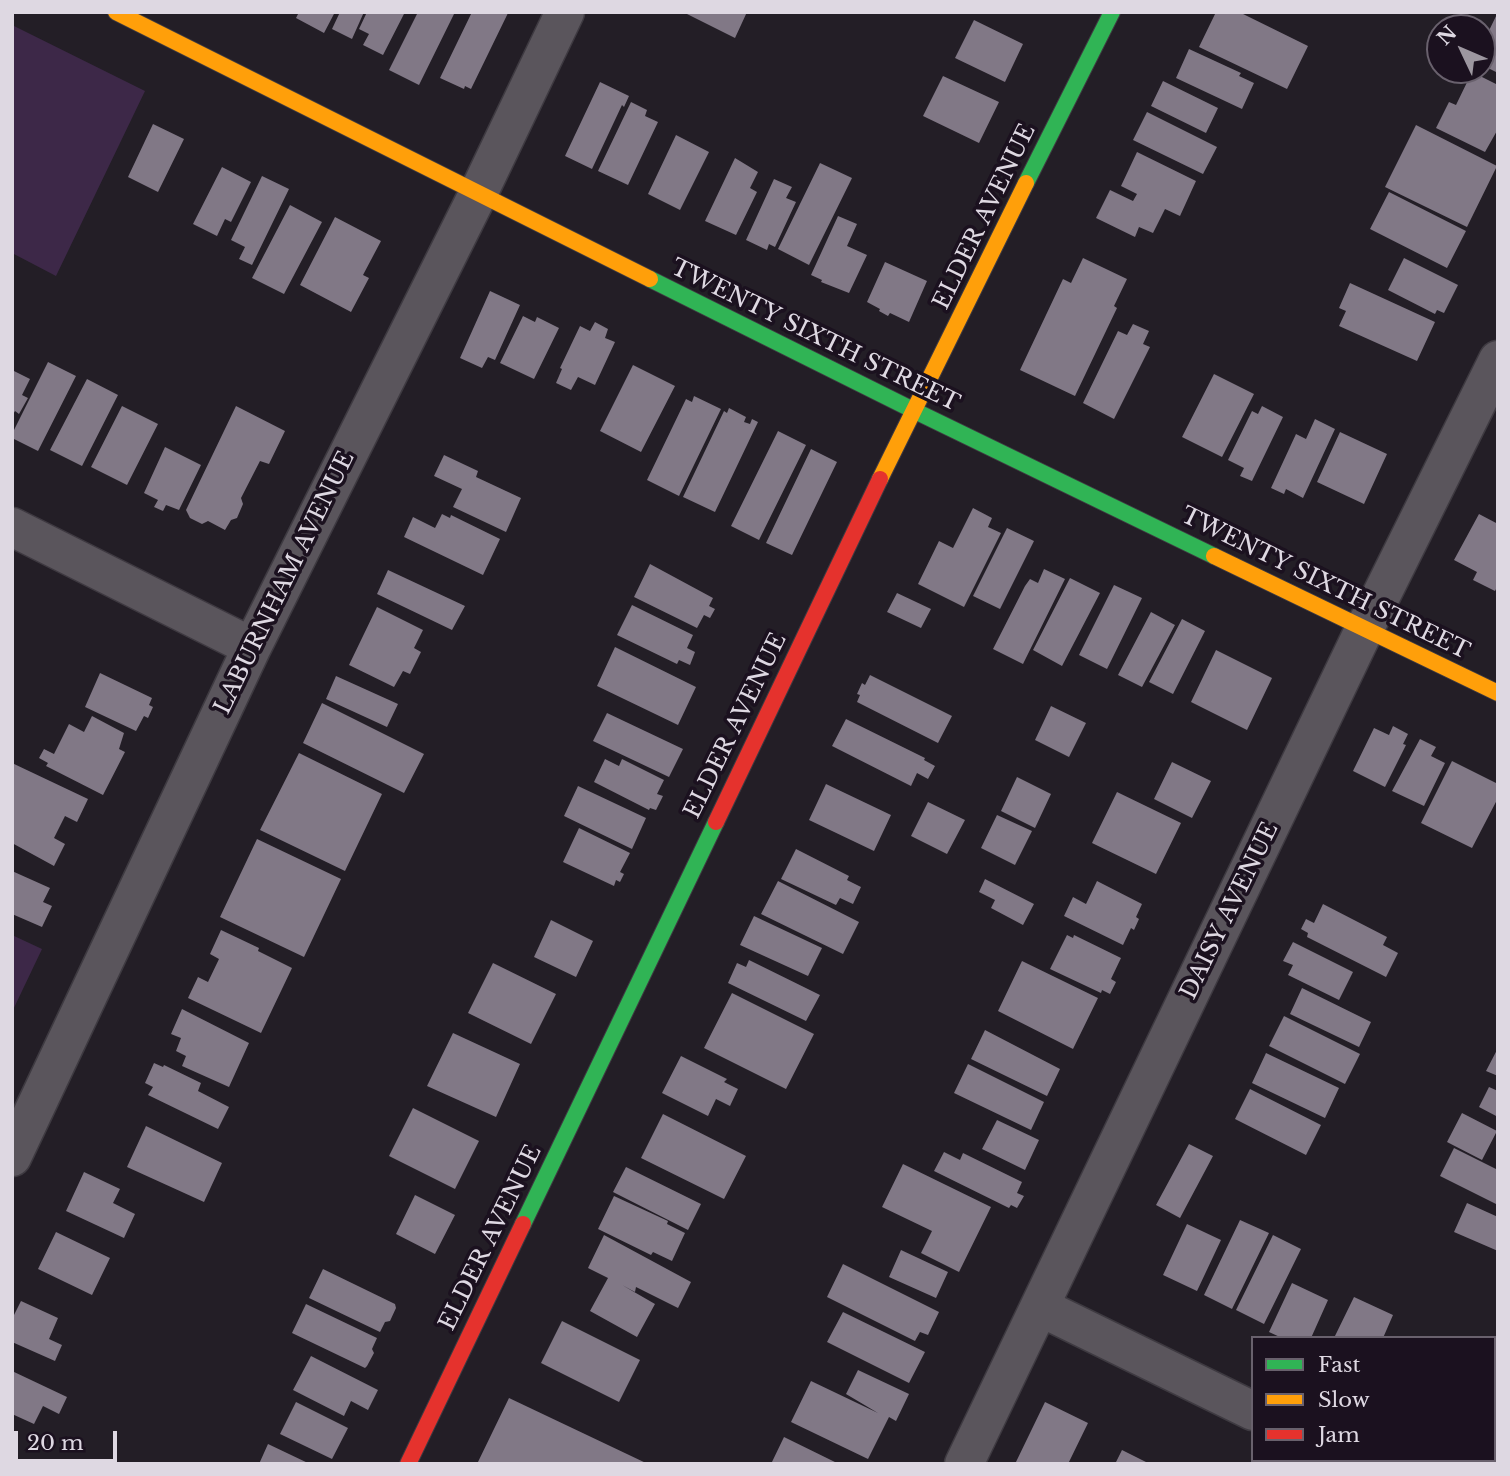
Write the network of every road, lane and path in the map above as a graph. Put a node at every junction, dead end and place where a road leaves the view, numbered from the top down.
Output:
1 (116, 12) edge
2 (565, 12) edge
3 (1112, 12) edge
4 (478, 194) junction
5 (1498, 360) edge
6 (913, 410) junction
7 (12, 527) edge
8 (1365, 628) junction
9 (252, 647) junction
10 (1498, 693) edge
11 (24, 1103) edge
12 (12, 1157) edge
13 (1040, 1307) junction
14 (1251, 1410) edge
15 (408, 1464) edge
16 (964, 1464) edge

1 - 4 street, TWENTY SIXTH STREET
2 - 4 street, LABURNHAM AVENUE
3 - 6 street, ELDER AVENUE
4 - 6 street, TWENTY SIXTH STREET
4 - 9 street, LABURNHAM AVENUE
5 - 8 street, DAISY AVENUE
6 - 8 street, TWENTY SIXTH STREET
6 - 15 street, ELDER AVENUE
7 - 9 street
8 - 10 street, TWENTY SIXTH STREET
8 - 13 street, DAISY AVENUE
9 - 11 street, LABURNHAM AVENUE
11 - 12 street, LABURNHAM AVENUE
13 - 14 street
13 - 16 street, DAISY AVENUE

